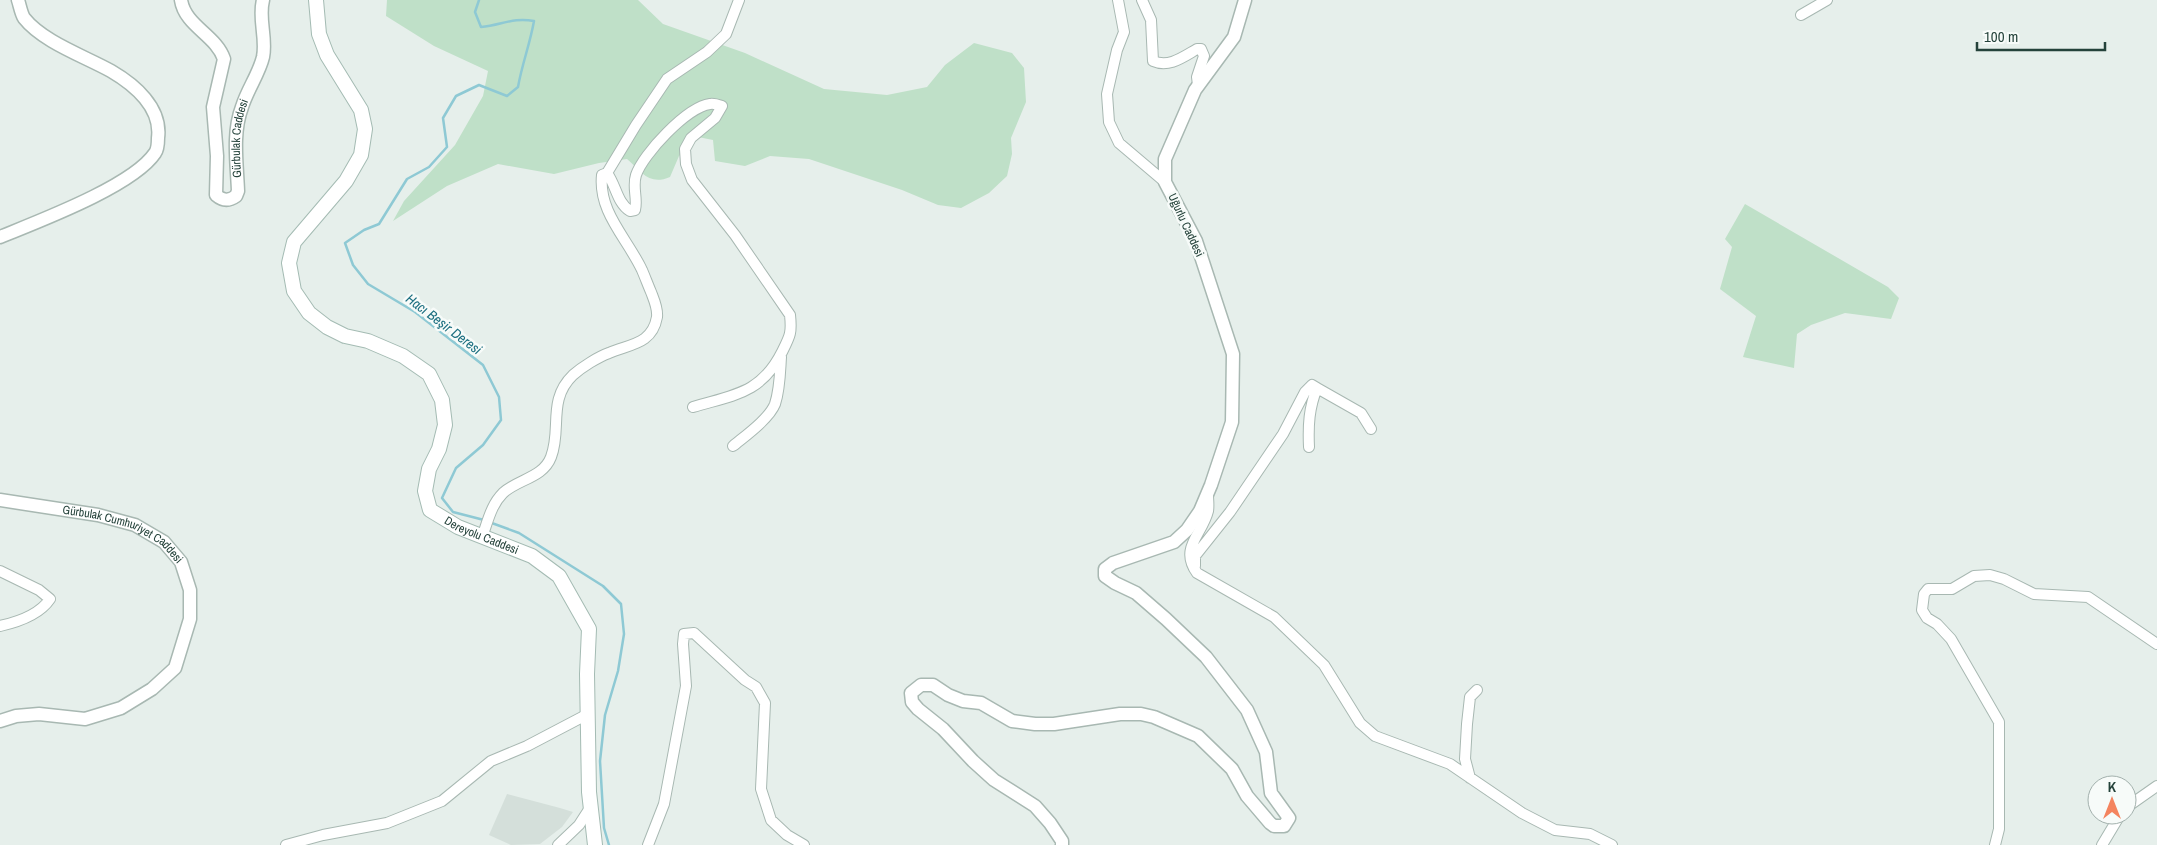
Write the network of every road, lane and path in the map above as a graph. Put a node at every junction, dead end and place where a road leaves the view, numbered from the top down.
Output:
1 (18, 0) edge
2 (181, 0) edge
3 (263, 0) edge
4 (316, 0) edge
5 (739, 0) edge
6 (1118, 0) edge
7 (1142, 0) edge
8 (1245, 0) edge
9 (1827, 0) edge
10 (1801, 15) dead end
11 (1198, 85) junction
12 (607, 173) junction
13 (1165, 182) junction
14 (0, 237) edge
15 (781, 353) junction
16 (1316, 388) junction
17 (692, 407) dead end
18 (1371, 429) dead end
19 (733, 446) dead end
20 (1309, 447) dead end
21 (1208, 494) junction
22 (0, 500) edge
23 (484, 532) junction
24 (1195, 570) junction
25 (0, 572) edge
26 (0, 626) edge
27 (2157, 644) edge
28 (1477, 690) dead end
29 (588, 714) junction
30 (0, 721) edge
31 (1470, 778) junction
32 (2157, 786) edge
33 (2137, 800) edge
34 (590, 808) junction
35 (2114, 825) edge
36 (286, 845) edge
37 (558, 845) edge
38 (595, 845) edge
39 (648, 845) edge
40 (804, 845) edge
41 (1062, 845) edge
42 (1612, 845) edge
43 (1995, 845) edge
44 (2102, 845) edge

1 - 14 street
2 - 3 street, Gürbulak Caddesi
4 - 23 main road, Dereyolu Caddesi
5 - 12 street
6 - 13 street
7 - 11 street
8 - 11 street, Uğurlu Caddesi
9 - 10 street
11 - 13 street, Uğurlu Caddesi
12 - 15 street
12 - 23 street
13 - 21 street, Uğurlu Caddesi
15 - 17 street
15 - 19 street
16 - 18 street
16 - 20 street
16 - 24 street
21 - 24 street
21 - 41 street, Uğurlu Caddesi
22 - 30 street, Gürbulak Cumhuriyet Caddesi
23 - 29 main road, Dereyolu Caddesi
24 - 31 street
25 - 26 street
27 - 43 street
28 - 31 street
29 - 34 main road, Dereyolu Caddesi
29 - 36 street
31 - 42 street
32 - 33 street
34 - 37 street
34 - 38 main road, Dereyolu Caddesi
35 - 44 street
39 - 40 street

